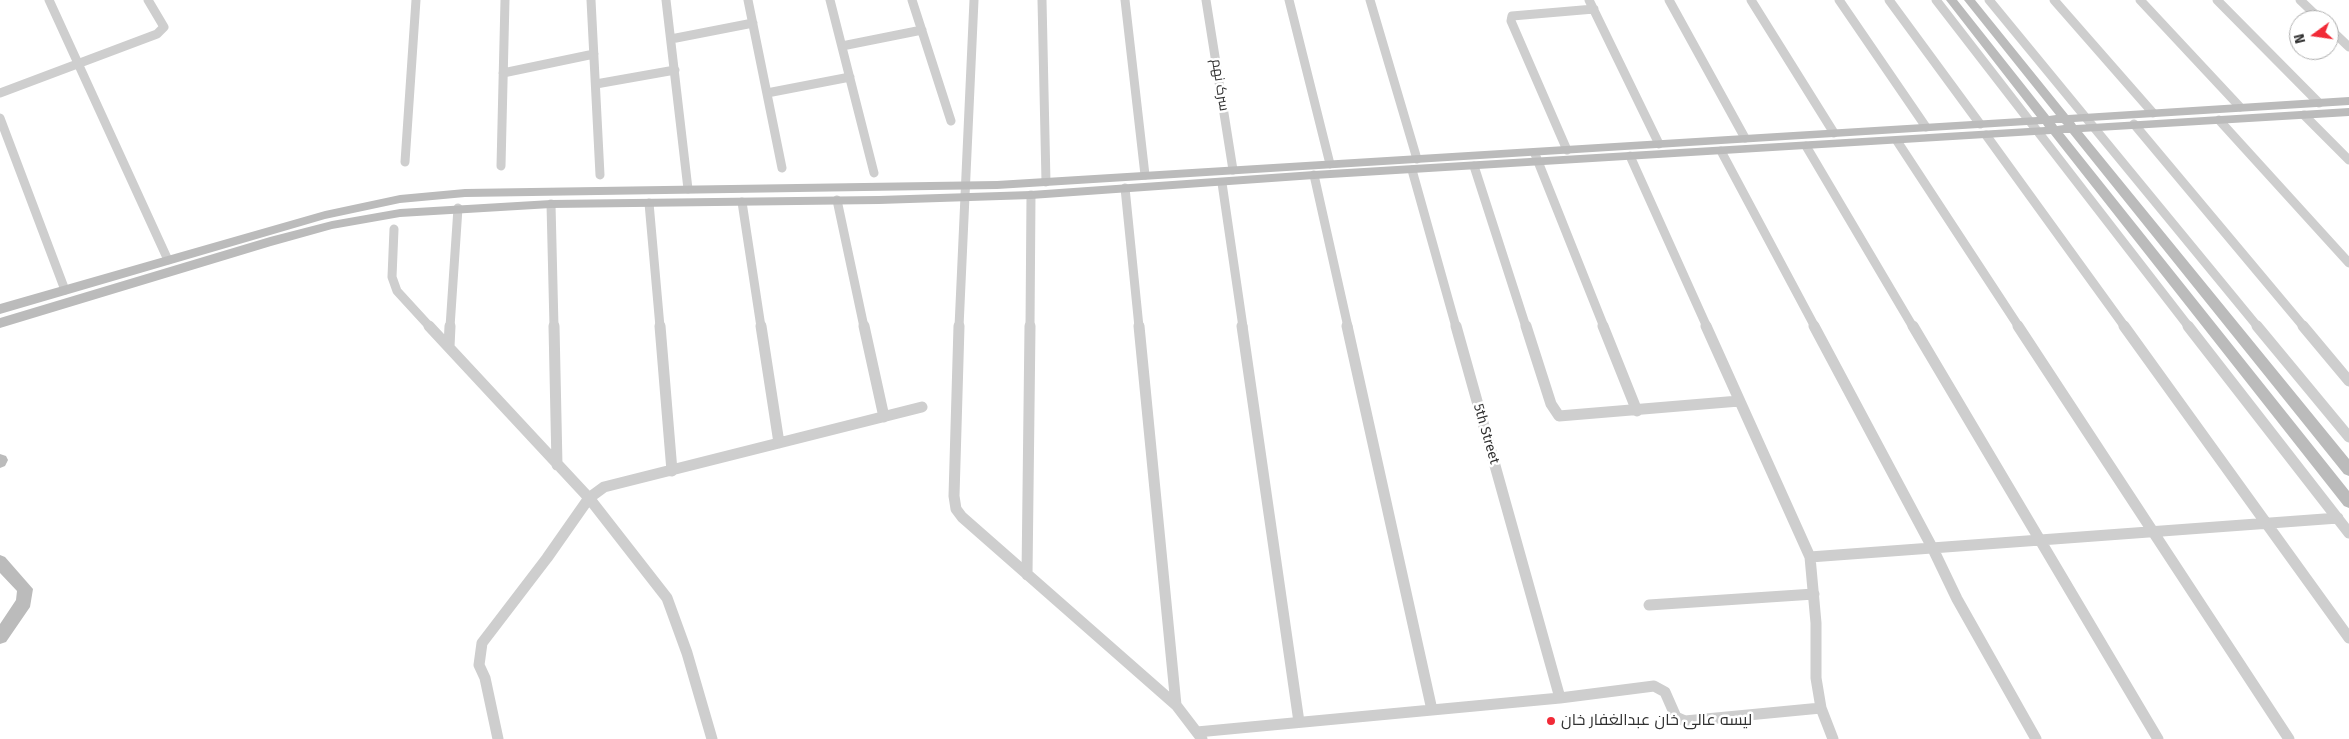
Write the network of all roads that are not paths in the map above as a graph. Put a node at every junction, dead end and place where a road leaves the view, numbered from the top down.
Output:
1 (49, 0) edge
2 (148, 0) edge
3 (416, 0) edge
4 (504, 0) edge
5 (591, 0) edge
6 (666, 0) edge
7 (748, 0) edge
8 (830, 0) edge
9 (912, 0) edge
10 (974, 0) edge
11 (1042, 0) edge
12 (1125, 0) edge
13 (1206, 0) edge
14 (1289, 0) edge
15 (1370, 0) edge
16 (1589, 0) edge
17 (1669, 0) edge
18 (1751, 0) edge
19 (1839, 0) edge
20 (1889, 0) edge
21 (1936, 0) edge
22 (1951, 0) edge
23 (1969, 0) edge
24 (1989, 0) edge
25 (2054, 0) edge
26 (2140, 0) edge
27 (2217, 0) edge
28 (2300, 0) edge
29 (1594, 9) junction
30 (2310, 10) edge
31 (753, 24) junction
32 (922, 30) junction
33 (2339, 38) edge
34 (671, 39) junction
35 (842, 46) junction
36 (2349, 47) edge
37 (594, 54) junction
38 (78, 64) junction
39 (675, 70) junction
40 (503, 73) junction
41 (850, 77) junction
42 (596, 84) junction
43 (0, 93) edge
44 (767, 93) junction
45 (2349, 101) edge
46 (2318, 102) junction
47 (2240, 108) junction
48 (2349, 112) edge
49 (2153, 113) junction
50 (2304, 115) junction
51 (2085, 117) junction
52 (0, 118) edge
53 (2219, 120) junction
54 (950, 121) dead end
55 (1980, 124) junction
56 (2070, 124) junction
57 (2134, 124) junction
58 (2050, 125) junction
59 (2034, 126) junction
60 (1926, 127) junction
61 (2092, 127) junction
62 (1834, 133) junction
63 (1986, 136) junction
64 (1745, 138) junction
65 (1897, 141) junction
66 (1659, 144) junction
67 (1806, 146) junction
68 (1567, 150) junction
69 (1721, 151) junction
70 (1630, 156) junction
71 (1536, 157) junction
72 (2349, 160) edge
73 (405, 162) dead end
74 (1330, 164) junction
75 (1415, 164) junction
76 (501, 166) dead end
77 (1474, 166) junction
78 (782, 168) dead end
79 (1233, 170) junction
80 (874, 174) dead end
81 (600, 175) dead end
82 (1145, 175) junction
83 (1314, 175) junction
84 (1046, 182) junction
85 (1222, 183) junction
86 (1125, 188) junction
87 (688, 190) junction
88 (966, 191) junction
89 (1031, 195) junction
90 (837, 200) junction
91 (742, 202) junction
92 (649, 203) junction
93 (551, 204) junction
94 (458, 208) junction
95 (394, 229) dead end
96 (168, 260) junction
97 (2349, 263) edge
98 (65, 290) junction
99 (0, 309) edge
100 (0, 323) edge
101 (449, 347) junction
102 (2349, 381) edge
103 (1739, 401) junction
104 (922, 407) dead end
105 (1637, 411) junction
106 (884, 417) junction
107 (2349, 437) edge
108 (779, 444) junction
109 (557, 465) junction
110 (2349, 470) edge
111 (672, 471) junction
112 (589, 498) junction
113 (2349, 502) edge
114 (2338, 518) junction
115 (2265, 523) junction
116 (2153, 532) junction
117 (2349, 533) edge
118 (2040, 540) junction
119 (1933, 549) junction
120 (1810, 557) junction
121 (0, 562) edge
122 (1028, 575) junction
123 (1814, 594) junction
124 (1650, 605) dead end
125 (0, 637) edge
126 (2349, 638) edge
127 (1560, 698) junction
128 (1176, 705) junction
129 (1820, 708) junction
130 (1432, 710) junction
131 (1299, 722) junction
132 (1200, 736) edge
133 (498, 739) edge
134 (712, 739) edge
135 (1833, 739) edge
136 (2036, 739) edge
137 (2158, 739) edge
138 (2289, 739) edge

1 - 38 street
2 - 38 street
3 - 73 street
4 - 40 street
5 - 37 street
6 - 34 street
7 - 31 street
8 - 35 street
9 - 32 street
10 - 88 street
11 - 84 street
12 - 82 street
13 - 79 street, سرک نهم
14 - 74 street
15 - 75 street, 5th Street
16 - 29 street
17 - 64 street
18 - 62 street
19 - 60 street
20 - 55 street
21 - 59 street
22 - 58 street
23 - 56 main road
24 - 51 street
25 - 49 street
26 - 47 street
27 - 46 street
28 - 30 street
29 - 66 street
29 - 68 street
31 - 34 street
31 - 44 street
32 - 35 street
32 - 54 street
33 - 36 street
34 - 39 street
35 - 41 street
37 - 40 street
37 - 42 street
38 - 43 street
38 - 96 street
39 - 42 street
39 - 87 street
40 - 76 street
41 - 44 street
41 - 80 street
42 - 81 street
44 - 78 street
45 - 46 street
46 - 47 street
47 - 49 street
48 - 50 street
49 - 51 street
50 - 53 street
50 - 72 street
51 - 56 street
51 - 61 street
52 - 98 street
53 - 57 street
53 - 97 street
55 - 59 street
55 - 60 street
56 - 58 street
56 - 61 street
56 - 110 main road
57 - 61 street
57 - 102 street
58 - 59 street
58 - 113 street
59 - 63 street
59 - 114 street
60 - 62 street
61 - 107 street
62 - 64 street
63 - 65 street
63 - 115 street
64 - 66 street
65 - 67 street
65 - 116 street
66 - 68 street
67 - 69 street
67 - 118 street
68 - 71 street
69 - 70 street
69 - 119 street
70 - 71 street
70 - 103 street
71 - 75 street
71 - 77 street
71 - 105 street
74 - 75 street
74 - 79 street
75 - 77 street
75 - 83 street
75 - 127 street, 5th Street
77 - 105 street
79 - 82 street
82 - 84 street
83 - 85 street
83 - 130 street
84 - 88 street
85 - 86 street
85 - 131 street
86 - 89 street
86 - 128 street
87 - 88 street
87 - 96 street
88 - 89 street
88 - 90 street
88 - 122 street
89 - 122 street
90 - 91 street
90 - 106 street
91 - 92 street
91 - 108 street
92 - 93 street
92 - 111 street
93 - 94 street
93 - 109 street
94 - 100 street
94 - 101 street
95 - 101 street
96 - 98 street
98 - 99 street
101 - 109 street
103 - 105 street
103 - 120 street
104 - 106 street
106 - 108 street
108 - 111 street
109 - 112 street
111 - 112 street
112 - 133 street
112 - 134 street
114 - 115 street
114 - 117 street
115 - 116 street
115 - 126 street
116 - 118 street
116 - 138 street
118 - 119 street
118 - 137 street
119 - 120 street
119 - 136 street
120 - 123 street
121 - 125 street
122 - 128 street
123 - 124 street
123 - 129 street
127 - 129 street
127 - 130 street
128 - 132 street
129 - 135 street
130 - 131 street
131 - 132 street

